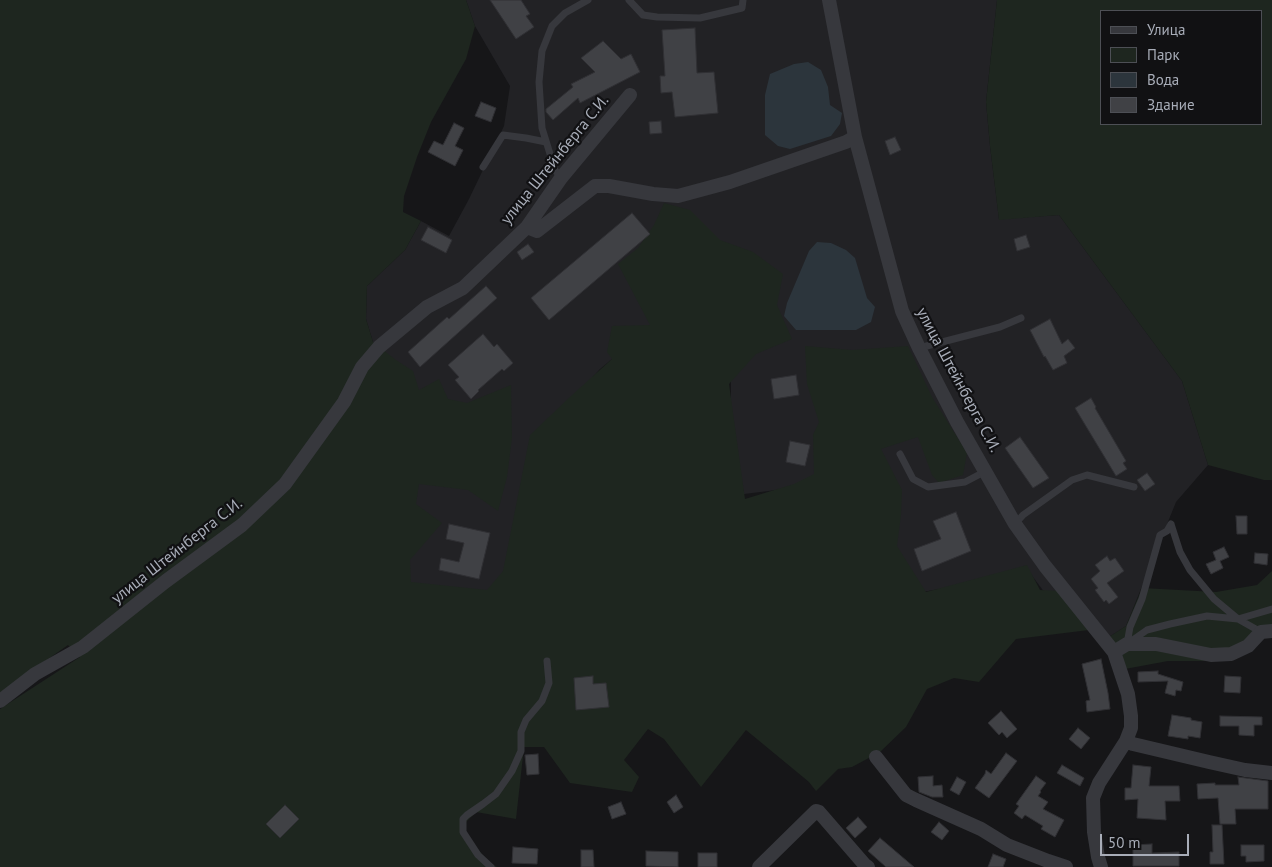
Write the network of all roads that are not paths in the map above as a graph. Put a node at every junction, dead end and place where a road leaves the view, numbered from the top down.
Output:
1 (588, 0) edge
2 (629, 0) edge
3 (744, 0) edge
4 (829, 0) edge
5 (630, 95) dead end
6 (855, 136) junction
7 (546, 142) junction
8 (483, 167) dead end
9 (561, 178) junction
10 (527, 227) junction
11 (1021, 318) dead end
12 (919, 348) junction
13 (900, 454) dead end
14 (986, 471) junction
15 (1134, 487) dead end
16 (1015, 524) junction
17 (1272, 608) edge
18 (1238, 619) junction
19 (1267, 632) edge
20 (1128, 644) junction
21 (1114, 652) junction
22 (547, 661) dead end
23 (0, 702) edge
24 (1126, 741) junction
25 (876, 757) dead end
26 (1272, 772) edge
27 (491, 867) edge
28 (758, 867) edge
29 (868, 867) edge
30 (1066, 867) edge
31 (1101, 867) edge

1 - 7 lane
2 - 3 lane
4 - 6 street, улица Штейнберга С.И.
5 - 9 street, улица Штейнберга С.И.
6 - 10 street
6 - 12 street, улица Штейнберга С.И.
7 - 8 lane
7 - 9 lane
9 - 10 street, улица Штейнберга С.И.
10 - 23 street, улица Штейнберга С.И.
11 - 12 lane
12 - 14 street, улица Штейнберга С.И.
13 - 14 lane
14 - 16 street, улица Штейнберга С.И.
15 - 16 lane
16 - 21 street, улица Штейнберга С.И.
17 - 18 lane
18 - 19 lane
18 - 20 lane
18 - 20 lane
19 - 20 street
20 - 21 street
21 - 24 street
22 - 27 lane
24 - 26 street
24 - 31 street
25 - 30 street
28 - 29 street

